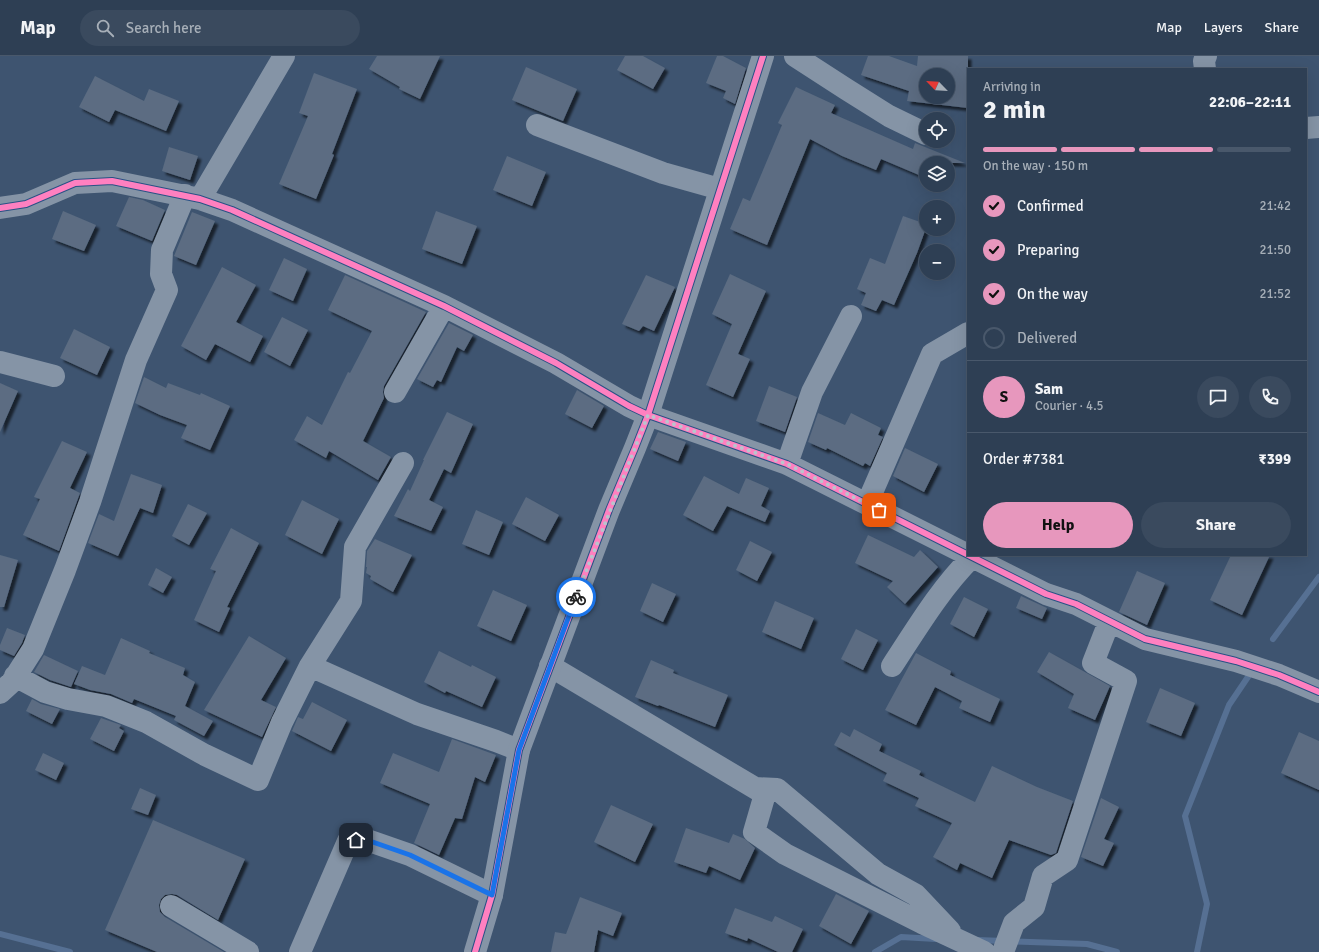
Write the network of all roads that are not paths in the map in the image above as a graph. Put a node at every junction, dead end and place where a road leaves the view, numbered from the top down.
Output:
1 (284, 56) edge
2 (763, 56) edge
3 (795, 56) edge
4 (1206, 56) edge
5 (1205, 68) edge
6 (537, 125) dead end
7 (1319, 127) edge
8 (1307, 128) edge
9 (919, 131) edge
10 (720, 189) junction
11 (193, 197) junction
12 (0, 208) edge
13 (444, 306) junction
14 (851, 316) dead end
15 (967, 334) edge
16 (0, 362) edge
17 (54, 376) dead end
18 (395, 392) dead end
19 (648, 415) junction
20 (403, 463) dead end
21 (787, 464) junction
22 (867, 504) junction
23 (967, 554) edge
24 (972, 557) joint
25 (1109, 622) junction
26 (310, 666) junction
27 (550, 666) junction
28 (892, 666) dead end
29 (15, 676) junction
30 (1319, 692) edge
31 (0, 693) edge
32 (519, 750) junction
33 (755, 788) junction
34 (492, 895) junction
35 (171, 906) dead end
36 (957, 940) junction
37 (248, 952) edge
38 (300, 952) edge
39 (475, 952) edge
40 (984, 952) edge
41 (1003, 952) edge

1 - 11 street
2 - 10 street
3 - 9 street
4 - 5 street
6 - 10 street
7 - 8 street
10 - 19 street
11 - 12 street
11 - 13 street
11 - 29 street
13 - 18 street
13 - 19 street
14 - 21 street
15 - 22 street
16 - 17 street
19 - 21 street
19 - 27 street
20 - 26 street
21 - 22 street
22 - 23 street
24 - 25 street
24 - 28 street
25 - 30 street
25 - 41 street
26 - 29 street
26 - 32 street
27 - 32 street
27 - 33 street
29 - 31 street
32 - 34 street
33 - 36 street
33 - 36 street
34 - 38 street
34 - 39 street
35 - 37 street
36 - 40 street

